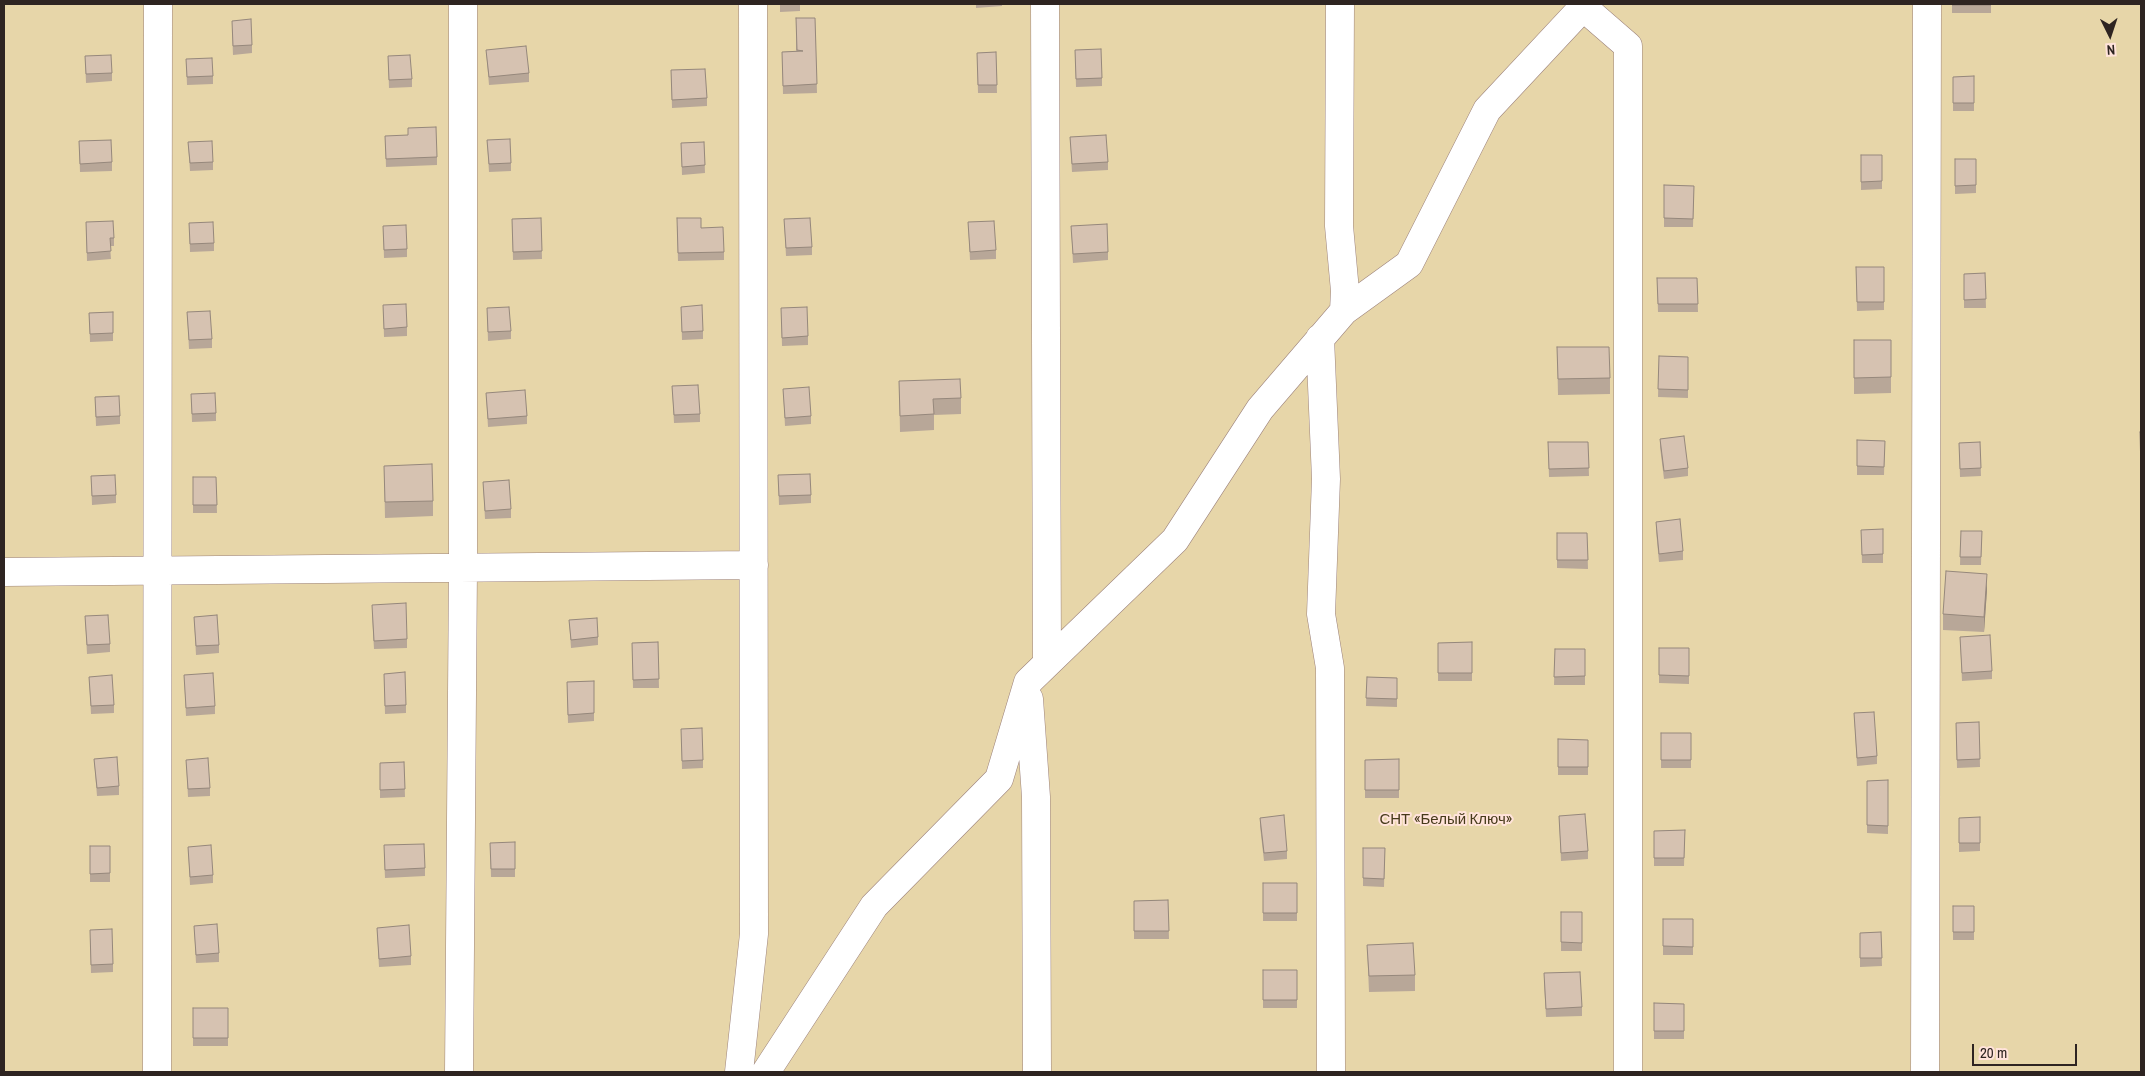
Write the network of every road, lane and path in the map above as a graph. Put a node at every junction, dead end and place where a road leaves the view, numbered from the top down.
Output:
1 (158, 4) edge
2 (463, 4) edge
3 (753, 4) edge
4 (1045, 4) edge
5 (1340, 4) edge
6 (1927, 4) edge
7 (1584, 6) edge
8 (1344, 311) junction
9 (1320, 338) junction
10 (754, 565) junction
11 (463, 568) junction
12 (159, 570) junction
13 (4, 572) edge
14 (1037, 673) junction
15 (157, 1072) edge
16 (459, 1072) edge
17 (739, 1072) edge
18 (766, 1072) edge
19 (1037, 1072) edge
20 (1331, 1072) edge
21 (1628, 1072) edge
22 (1926, 1072) edge

1 - 12 street
2 - 11 street
3 - 10 street
4 - 14 street
5 - 8 street
6 - 22 street
7 - 8 street
7 - 21 street
8 - 9 street
9 - 14 street
9 - 20 street
10 - 11 street
10 - 17 street
11 - 12 street
11 - 16 street
12 - 13 street
12 - 15 street
14 - 18 street
14 - 19 street

